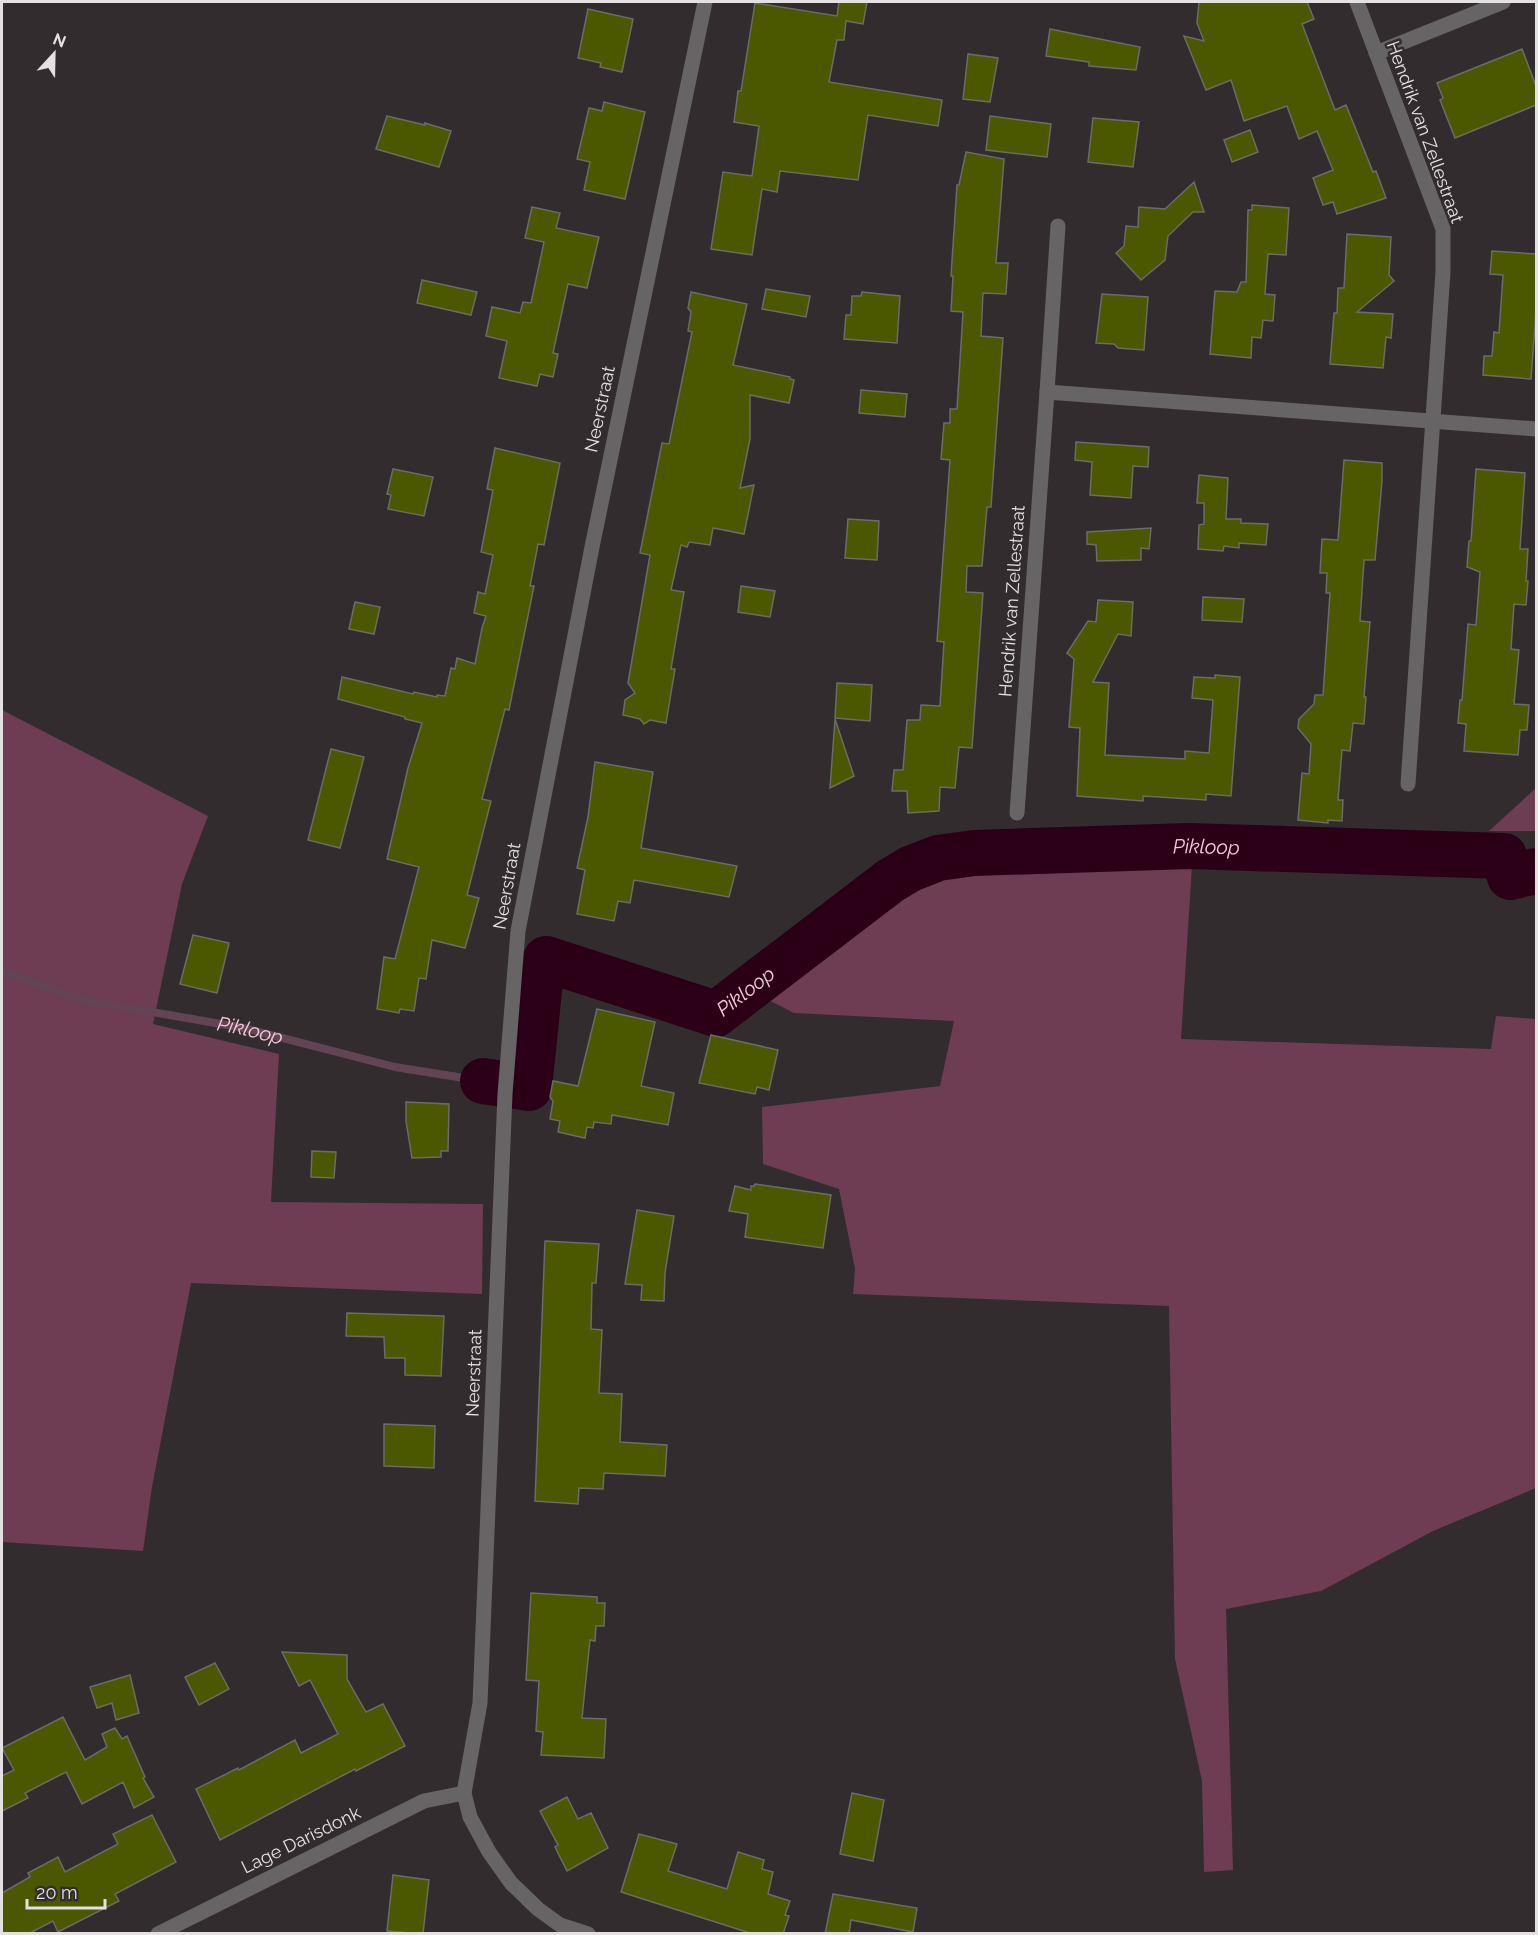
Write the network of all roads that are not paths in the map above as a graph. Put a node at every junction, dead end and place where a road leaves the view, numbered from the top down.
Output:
1 (705, 2) edge
2 (1357, 2) edge
3 (1503, 2) edge
4 (1376, 53) junction
5 (1058, 226) dead end
6 (1047, 392) junction
7 (1432, 423) junction
8 (1536, 429) edge
9 (1408, 784) dead end
10 (1017, 813) dead end
11 (464, 1792) junction
12 (158, 1934) edge
13 (588, 1934) edge

1 - 11 street, Neerstraat
2 - 4 street, Hendrik van Zellestraat
3 - 4 street
4 - 7 street, Hendrik van Zellestraat
5 - 6 street, Hendrik van Zellestraat
6 - 7 street
6 - 10 street, Hendrik van Zellestraat
7 - 8 street
7 - 9 street, Hendrik van Zellestraat
11 - 12 street, Lage Darisdonk
11 - 13 street

